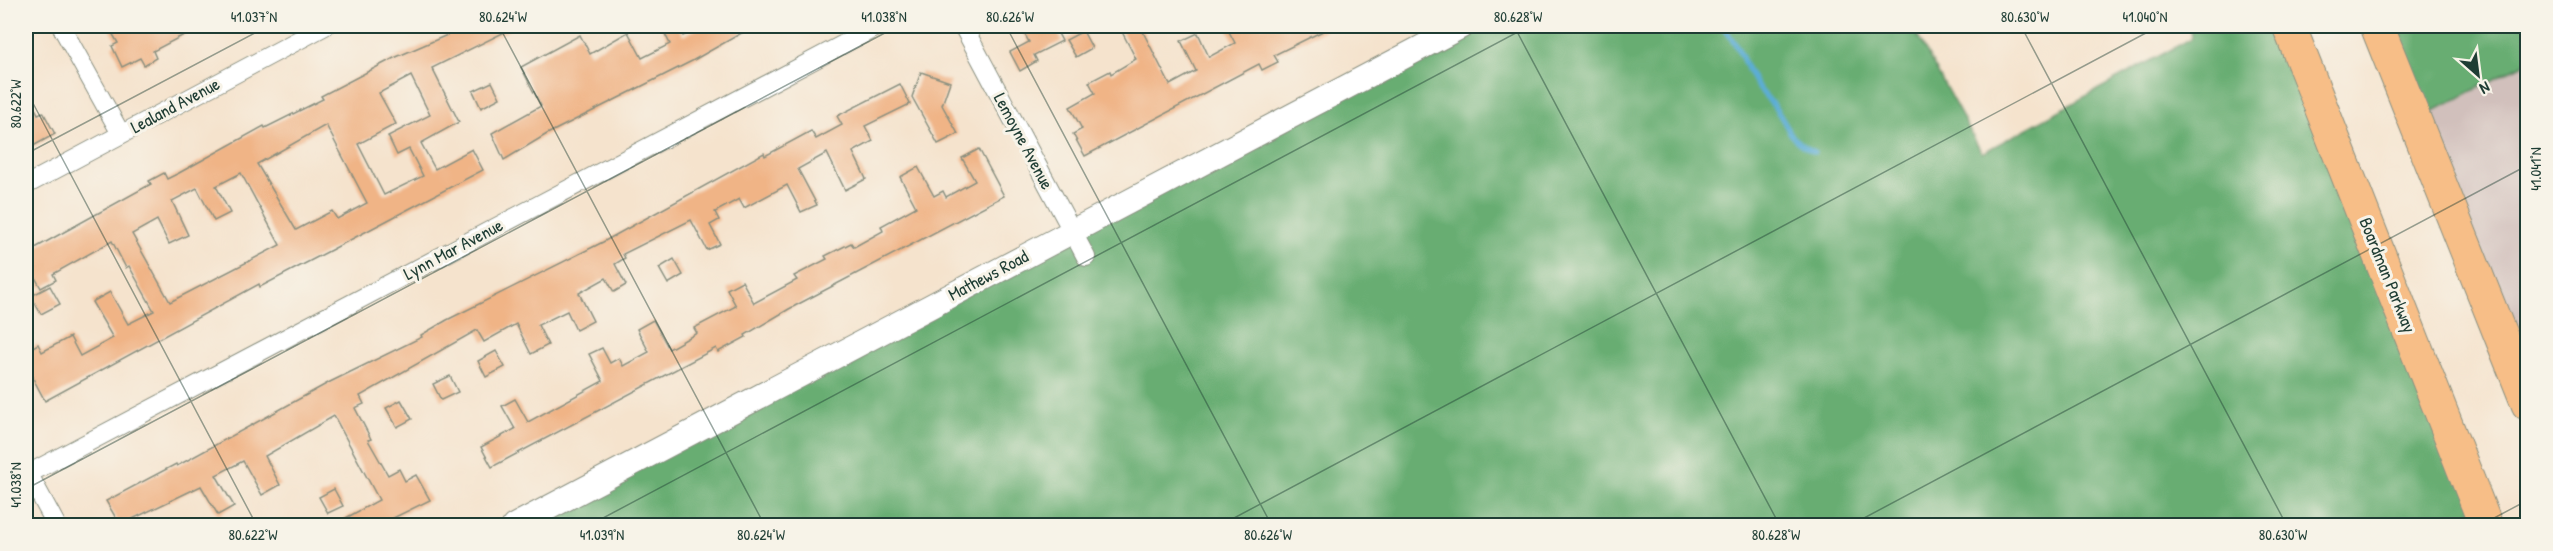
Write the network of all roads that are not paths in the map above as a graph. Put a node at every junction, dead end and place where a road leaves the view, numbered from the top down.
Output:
1 (61, 26) edge
2 (325, 26) edge
3 (878, 26) edge
4 (963, 26) edge
5 (1462, 26) edge
6 (2289, 26) edge
7 (2377, 26) edge
8 (121, 134) junction
9 (26, 185) edge
10 (1072, 231) junction
11 (1086, 257) dead end
12 (2528, 404) edge
13 (27, 472) edge
14 (57, 525) edge
15 (514, 525) edge
16 (2486, 525) edge

1 - 8 street
2 - 8 street, Lealand Avenue
3 - 13 street, Lynn Mar Avenue
4 - 10 street, Lemoyne Avenue
5 - 10 street, Mathews Road
6 - 16 highway, Boardman Parkway
7 - 12 highway
8 - 9 street, Lealand Avenue
10 - 11 street, Lemoyne Avenue
10 - 15 street, Mathews Road
13 - 14 street

